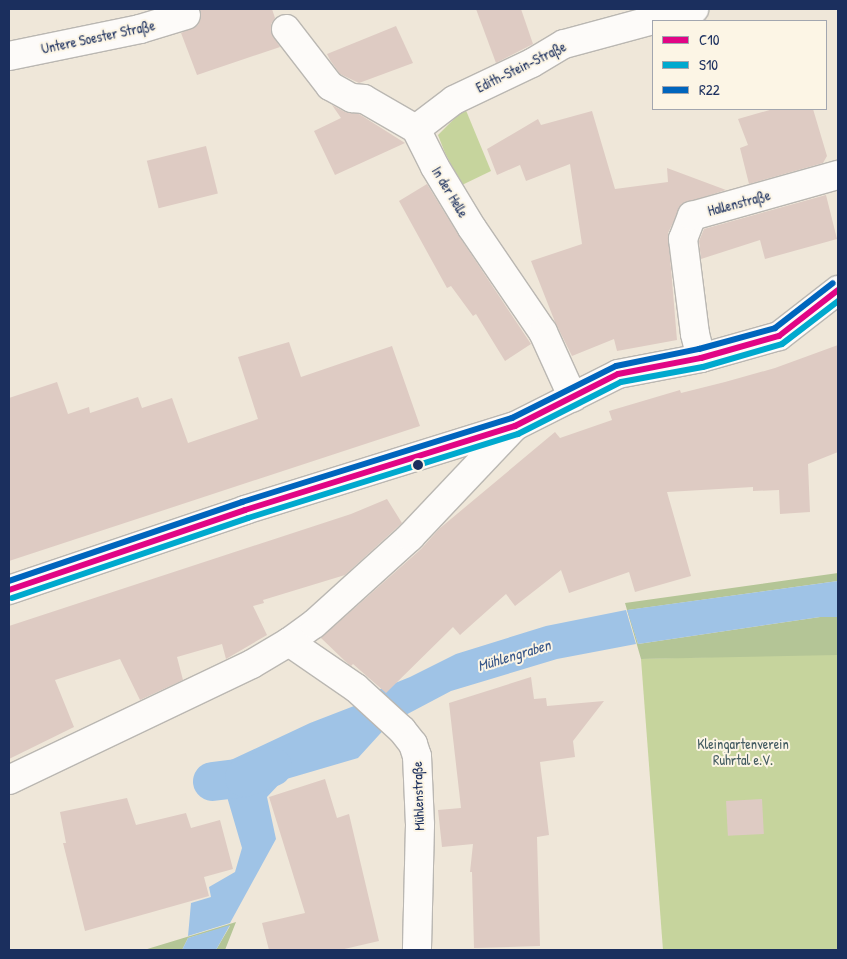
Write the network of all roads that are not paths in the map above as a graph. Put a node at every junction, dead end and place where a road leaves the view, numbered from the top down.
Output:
1 (694, 9) edge
2 (186, 15) dead end
3 (652, 20) edge
4 (653, 20) edge
5 (286, 29) dead end
6 (9, 56) edge
7 (416, 129) junction
8 (838, 175) edge
9 (838, 290) edge
10 (701, 358) junction
11 (573, 398) junction
12 (515, 426) junction
13 (9, 590) edge
14 (289, 642) junction
15 (9, 780) edge
16 (417, 950) edge

1 - 4 street, Edith-Stein-Straße
2 - 6 street, Untere Soester Straße
3 - 7 street, Edith-Stein-Straße
5 - 7 street
7 - 11 street, In der Helle
8 - 10 street, Hallenstraße
9 - 10 street
10 - 11 street
11 - 12 street
12 - 13 street
12 - 14 street
14 - 15 street
14 - 16 street, Mühlenstraße

